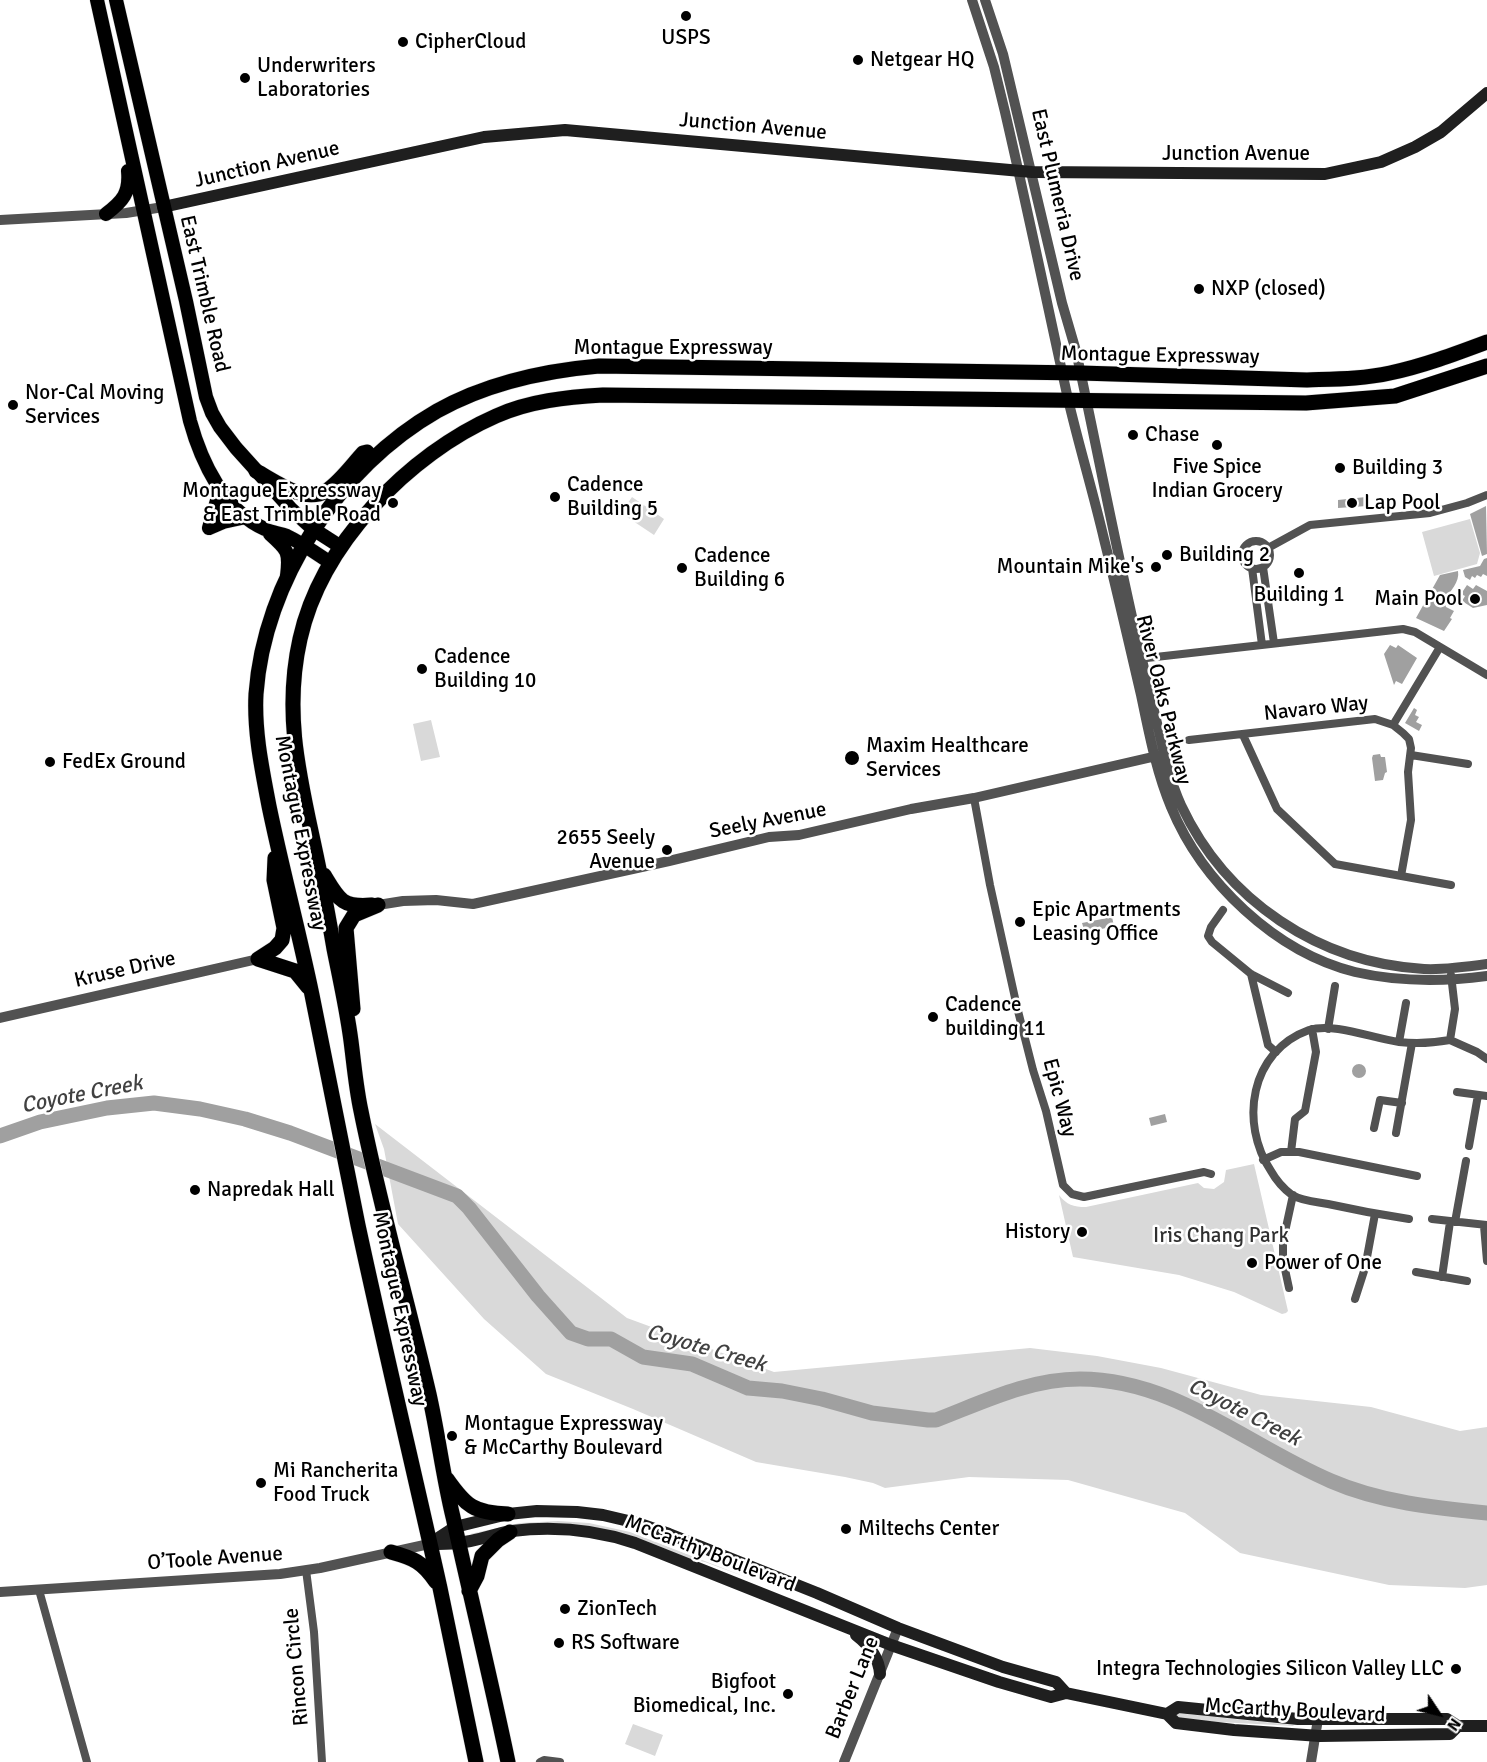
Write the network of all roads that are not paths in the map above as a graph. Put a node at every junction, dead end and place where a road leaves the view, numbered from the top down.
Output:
1 (97, 0) edge
2 (116, 0) edge
3 (972, 0) edge
4 (985, 0) edge
5 (991, 20) junction
6 (979, 23) junction
7 (1487, 93) edge
8 (121, 109) junction
9 (1019, 171) junction
10 (1032, 172) junction
11 (163, 207) junction
12 (144, 210) junction
13 (106, 214) junction
14 (0, 220) edge
15 (1487, 342) edge
16 (1487, 366) edge
17 (1063, 374) junction
18 (1081, 374) junction
19 (1068, 400) junction
20 (1086, 401) junction
21 (387, 446) junction
22 (256, 471) junction
23 (220, 490) junction
24 (1487, 495) edge
25 (1098, 514) junction
26 (246, 517) junction
27 (264, 529) junction
28 (314, 529) junction
29 (303, 546) junction
30 (341, 547) junction
31 (1268, 548) junction
32 (331, 563) junction
33 (1263, 567) junction
34 (1252, 568) junction
35 (1123, 576) junction
36 (287, 577) junction
37 (1274, 643) junction
38 (1262, 645) junction
39 (1440, 647) junction
40 (1137, 660) junction
41 (1487, 675) edge
42 (1393, 725) junction
43 (1243, 735) junction
44 (1190, 740) dead end
45 (1159, 755) junction
46 (1411, 755) junction
47 (1468, 764) dead end
48 (974, 798) junction
49 (276, 837) junction
50 (318, 865) junction
51 (1401, 876) junction
52 (1451, 885) dead end
53 (378, 905) junction
54 (1223, 910) dead end
55 (258, 959) junction
56 (1487, 964) edge
57 (1451, 969) junction
58 (1251, 974) junction
59 (1487, 976) edge
60 (1452, 980) junction
61 (1335, 986) dead end
62 (1288, 993) dead end
63 (312, 994) junction
64 (1406, 1004) dead end
65 (0, 1018) edge
66 (1312, 1029) junction
67 (1328, 1029) junction
68 (350, 1037) junction
69 (1450, 1040) junction
70 (1399, 1042) junction
71 (1412, 1042) junction
72 (1276, 1052) junction
73 (1487, 1059) edge
74 (1456, 1092) dead end
75 (1482, 1095) edge
76 (1402, 1104) junction
77 (1374, 1128) dead end
78 (1396, 1133) dead end
79 (1469, 1146) dead end
80 (1291, 1152) junction
81 (1263, 1160) junction
82 (1466, 1161) dead end
83 (1211, 1174) dead end
84 (1417, 1176) dead end
85 (1293, 1195) junction
86 (1375, 1214) junction
87 (1409, 1219) dead end
88 (1432, 1219) dead end
89 (1453, 1222) junction
90 (1485, 1225) edge
91 (1487, 1261) edge
92 (1416, 1272) dead end
93 (1442, 1277) junction
94 (1467, 1281) dead end
95 (1289, 1288) dead end
96 (1355, 1299) dead end
97 (443, 1474) junction
98 (508, 1514) junction
99 (455, 1527) junction
100 (510, 1532) junction
101 (459, 1543) junction
102 (429, 1544) junction
103 (391, 1552) junction
104 (306, 1570) junction
105 (439, 1586) junction
106 (39, 1590) junction
107 (0, 1592) edge
108 (469, 1592) junction
109 (846, 1627) junction
110 (898, 1628) junction
111 (891, 1645) junction
112 (880, 1674) junction
113 (1066, 1693) junction
114 (1167, 1714) junction
115 (1318, 1719) junction
116 (1458, 1726) junction
117 (1487, 1726) edge
118 (1315, 1736) junction
119 (542, 1761) edge
120 (87, 1762) edge
121 (322, 1762) edge
122 (476, 1762) edge
123 (508, 1762) edge
124 (560, 1762) edge
125 (844, 1762) edge
126 (1311, 1762) edge

1 - 8 main road, East Trimble Road
2 - 11 main road, East Trimble Road
3 - 6 street, East Plumeria Drive
4 - 5 street, East Plumeria Drive
5 - 6 street
5 - 10 street, East Plumeria Drive
6 - 9 street, East Plumeria Drive
7 - 10 main road, Junction Avenue
8 - 12 main road, East Trimble Road
8 - 13 main road
9 - 10 main road, Junction Avenue
9 - 11 main road, Junction Avenue
9 - 17 street, East Plumeria Drive
10 - 18 street, East Plumeria Drive
11 - 12 street, Junction Avenue
11 - 22 main road, East Trimble Road
12 - 13 street, Junction Avenue
12 - 23 main road, East Trimble Road
13 - 14 street, Junction Avenue
15 - 18 highway, Montague Expressway
16 - 20 highway, Montague Expressway
17 - 18 highway, Montague Expressway
17 - 19 street, East Plumeria Drive
17 - 21 highway, Montague Expressway
18 - 20 street, East Plumeria Drive
19 - 20 highway, Montague Expressway
19 - 25 street, River Oaks Parkway
19 - 30 highway, Montague Expressway
20 - 35 street, River Oaks Parkway
21 - 22 highway
21 - 28 highway, Montague Expressway
22 - 28 main road, East Trimble Road
23 - 26 main road, East Trimble Road
23 - 26 main road
24 - 31 street
25 - 35 street
25 - 40 street, River Oaks Parkway
26 - 27 main road, East Trimble Road
27 - 29 main road, East Trimble Road
27 - 36 main road, East Trimble Road
28 - 29 highway, Montague Expressway
28 - 30 main road, East Trimble Road
29 - 32 main road, East Trimble Road
29 - 36 highway, Montague Expressway
30 - 32 highway, Montague Expressway
31 - 33 street
31 - 34 street
32 - 50 highway, Montague Expressway
33 - 34 street
33 - 37 street
34 - 38 street
35 - 40 street, River Oaks Parkway
36 - 49 highway, Montague Expressway
37 - 38 street
37 - 39 street
38 - 40 street
39 - 41 street
39 - 42 street
40 - 45 street, River Oaks Parkway
42 - 43 street, Navaro Way
42 - 46 street, Navaro Way
43 - 44 street, Navaro Way
43 - 51 street
45 - 48 street, Seely Avenue
45 - 57 street, River Oaks Parkway
45 - 60 street, River Oaks Parkway
46 - 47 street
46 - 51 street
48 - 53 street, Seely Avenue
48 - 83 street, Epic Way
49 - 55 highway
49 - 63 highway, Montague Expressway
50 - 53 highway
50 - 68 highway, Montague Expressway
51 - 52 street
53 - 68 highway
54 - 58 street
55 - 63 highway
55 - 65 street, Kruse Drive
56 - 57 street, River Oaks Parkway
57 - 60 street
58 - 62 street
58 - 72 street
59 - 60 street, River Oaks Parkway
60 - 69 street
61 - 67 street
63 - 102 highway, Montague Expressway
64 - 70 street
66 - 67 street
66 - 72 street
66 - 80 street
67 - 70 street
68 - 97 highway, Montague Expressway
69 - 71 street
69 - 73 street
70 - 71 street
71 - 76 street
72 - 81 street
74 - 75 street
75 - 79 street
76 - 77 street
76 - 78 street
80 - 81 street
80 - 84 street
81 - 85 street
82 - 89 street
85 - 86 street
85 - 95 street
86 - 87 street
86 - 96 street
88 - 89 street
89 - 90 street
89 - 93 street
90 - 91 street
92 - 93 street
93 - 94 street
97 - 98 highway
97 - 99 highway, Montague Expressway
98 - 99 main road, McCarthy Boulevard
98 - 110 main road, McCarthy Boulevard
99 - 101 highway, Montague Expressway
99 - 102 main road, McCarthy Boulevard
100 - 101 main road, McCarthy Boulevard
100 - 108 highway
100 - 109 main road, McCarthy Boulevard
101 - 102 main road, McCarthy Boulevard
101 - 108 highway, Montague Expressway
102 - 103 street, O’Toole Avenue
102 - 105 highway, Montague Expressway
103 - 104 street, O’Toole Avenue
103 - 105 highway
104 - 106 street, O’Toole Avenue
104 - 121 street, Rincon Circle
105 - 122 highway, Montague Expressway
106 - 107 street, O’Toole Avenue
106 - 120 street
108 - 123 highway, Montague Expressway
109 - 111 main road, McCarthy Boulevard
109 - 112 main road
110 - 111 street, Barber Lane
110 - 113 main road, McCarthy Boulevard
111 - 112 street, Barber Lane
111 - 113 main road, McCarthy Boulevard
112 - 125 street, Barber Lane
113 - 114 main road, McCarthy Boulevard
114 - 115 main road, McCarthy Boulevard
114 - 118 main road, McCarthy Boulevard
115 - 116 main road, McCarthy Boulevard
115 - 118 street
116 - 117 main road, McCarthy Boulevard
116 - 118 main road, McCarthy Boulevard
118 - 126 street
119 - 124 street

